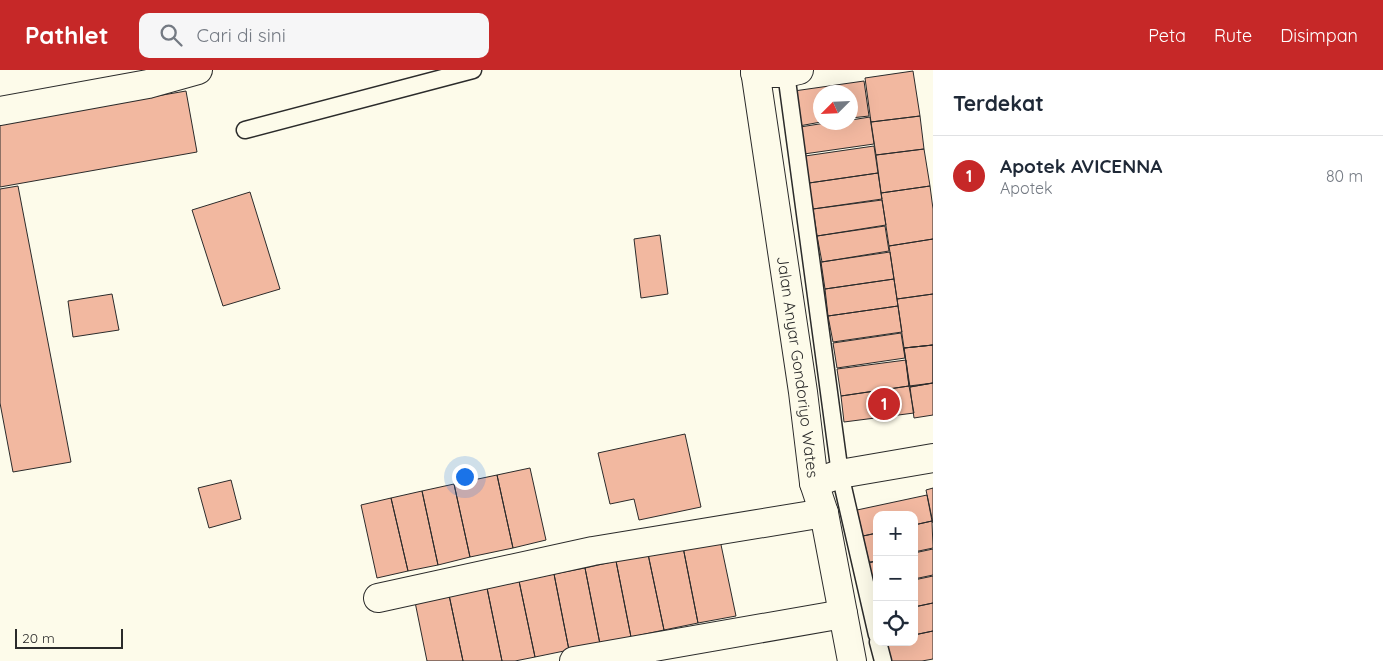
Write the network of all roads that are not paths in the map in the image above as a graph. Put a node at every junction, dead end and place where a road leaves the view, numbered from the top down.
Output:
1 (198, 70) edge
2 (473, 70) edge
3 (755, 71) edge
4 (792, 72) edge
5 (0, 111) edge
6 (245, 130) dead end
7 (933, 458) edge
8 (840, 474) junction
9 (814, 483) junction
10 (824, 513) junction
11 (378, 598) dead end
12 (843, 614) junction
13 (873, 618) edge
14 (879, 646) edge
15 (574, 661) edge
16 (852, 661) edge
17 (883, 661) edge

1 - 5 street
2 - 6 lane
3 - 4 street
3 - 9 street, Jalan Anyar Gondoriyo Wates
4 - 8 lane
7 - 8 street
8 - 9 street
8 - 13 lane
9 - 10 street, Jalan Anyar Gondoriyo Wates
10 - 11 street
10 - 12 street, Jalan Anyar Gondoriyo Wates
12 - 15 street
12 - 16 street, Jalan Anyar Gondoriyo Wates
14 - 17 lane

